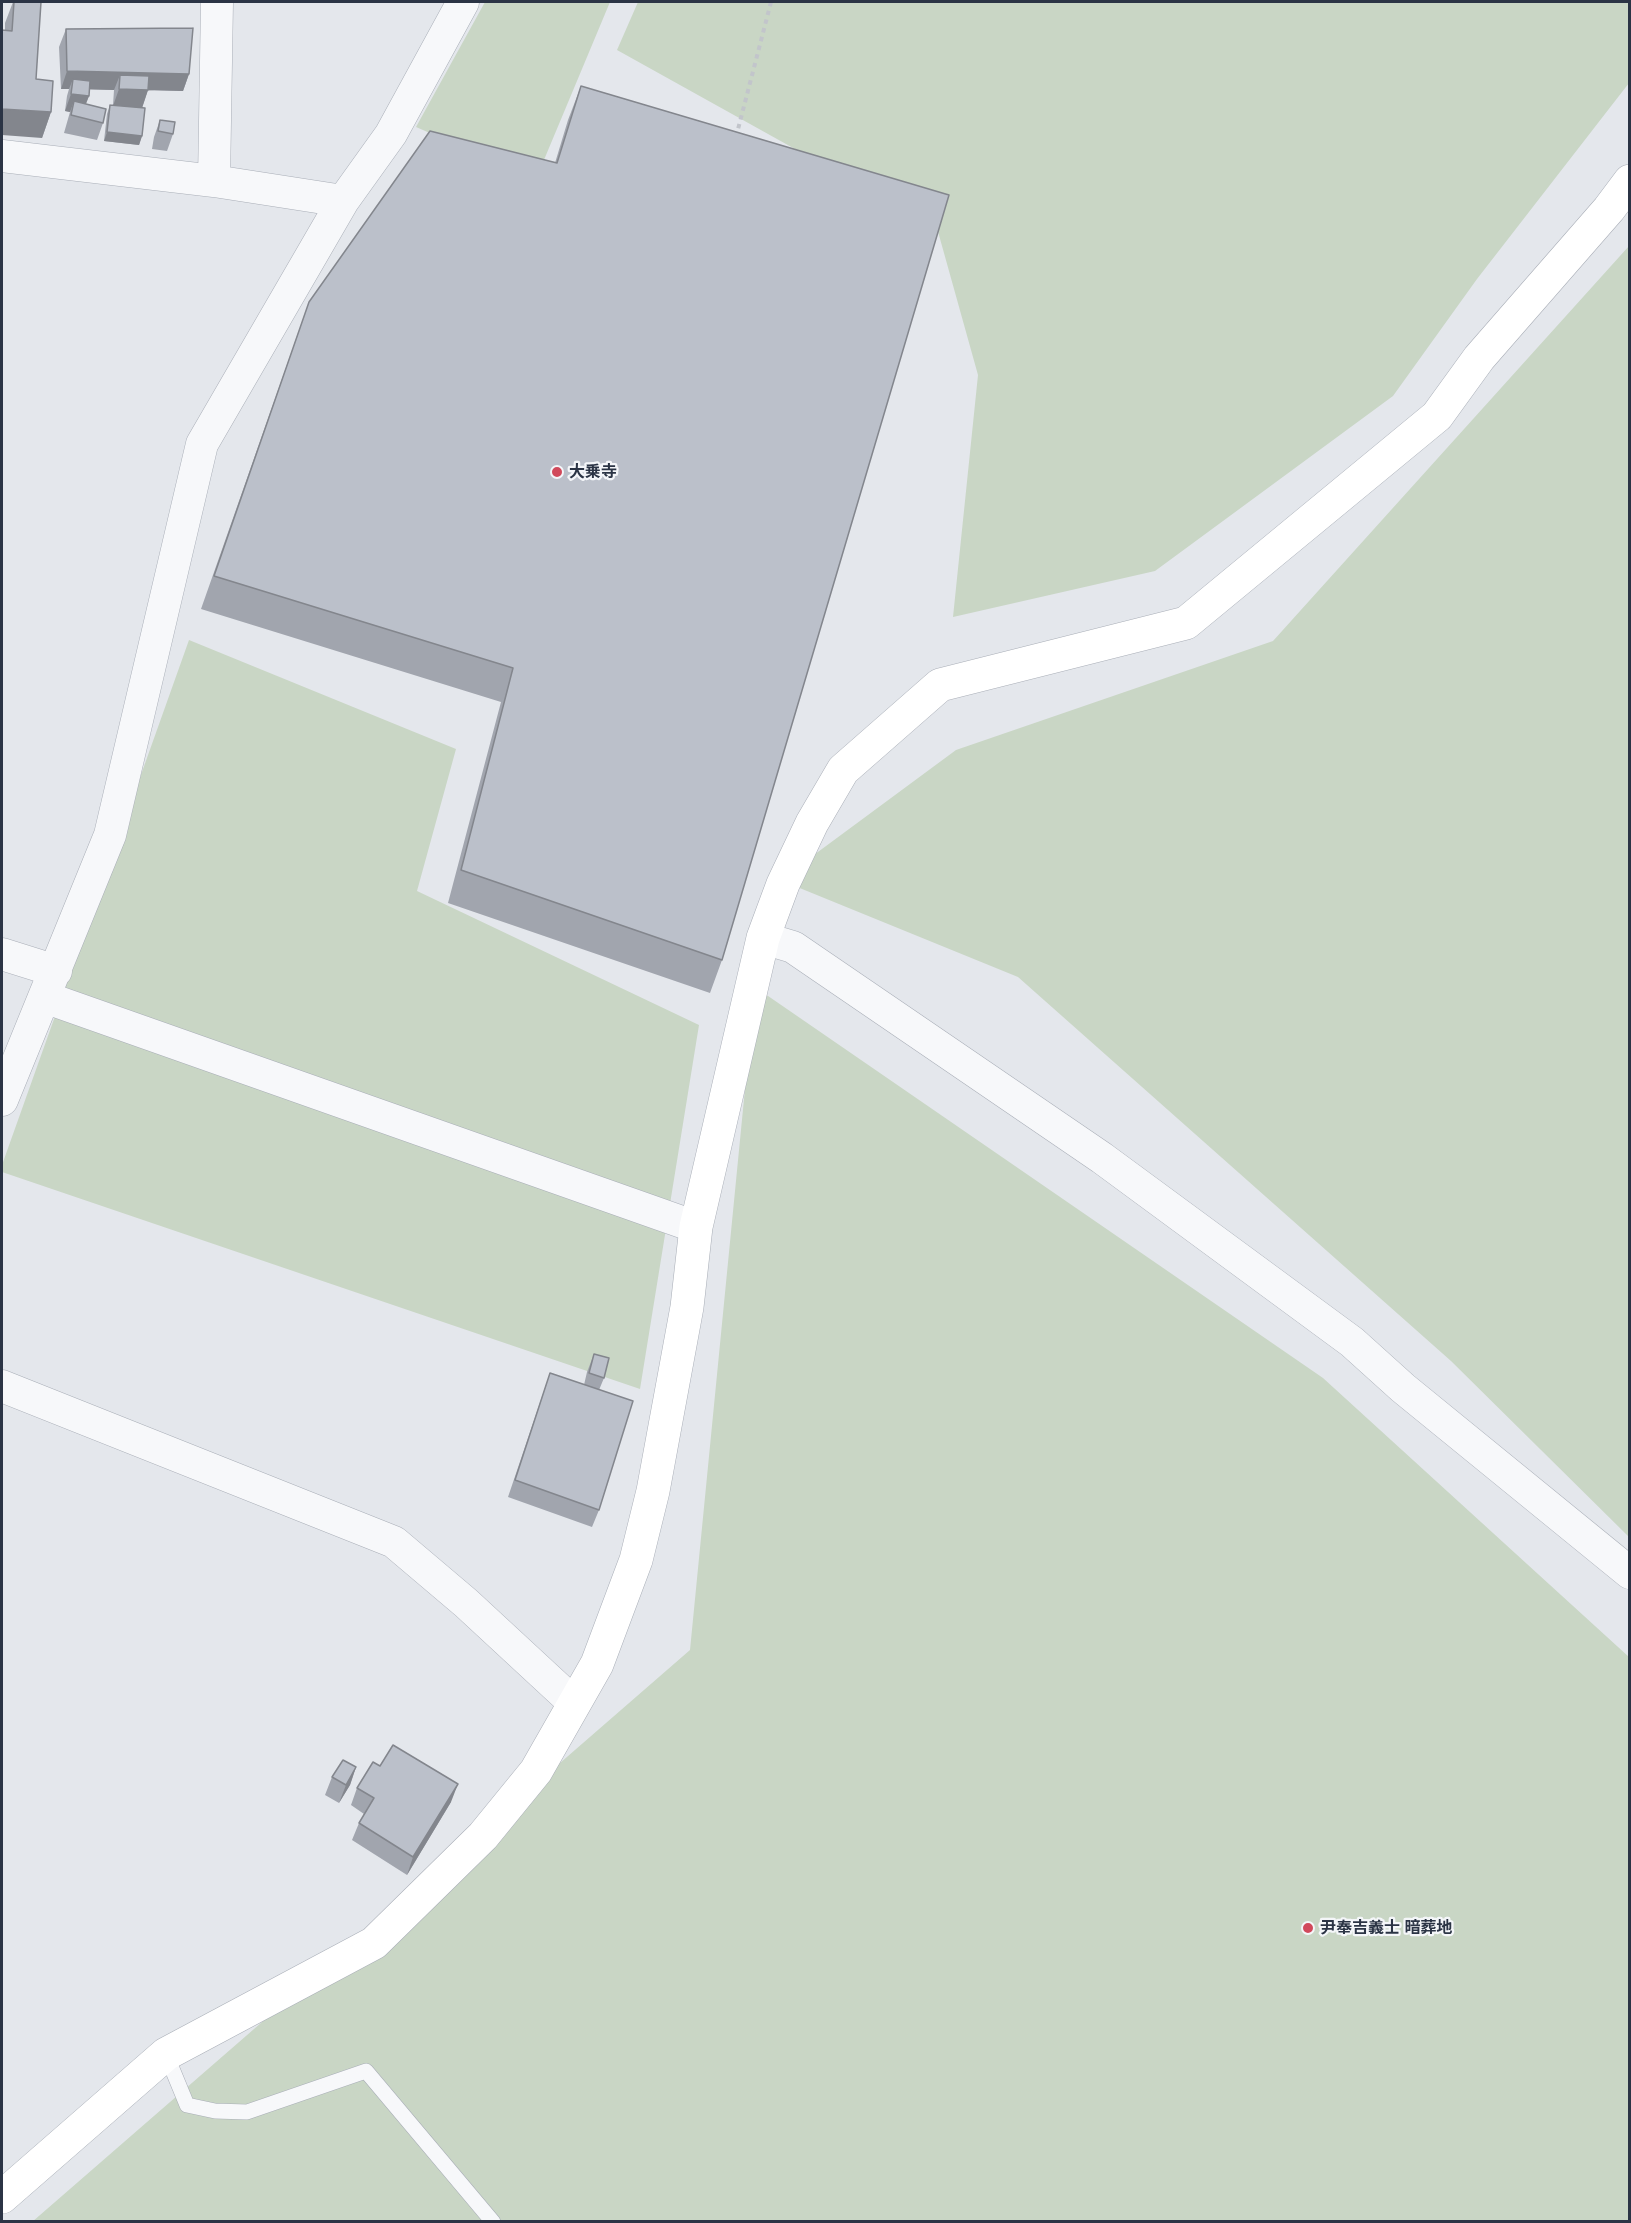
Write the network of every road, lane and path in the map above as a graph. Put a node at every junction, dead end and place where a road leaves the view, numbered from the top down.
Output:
1 (217, 2) edge
2 (463, 2) edge
3 (771, 2) edge
4 (735, 138) edge
5 (2, 156) edge
6 (214, 181) junction
7 (1629, 181) edge
8 (343, 201) junction
9 (763, 938) junction
10 (2, 954) edge
11 (50, 984) junction
12 (2, 1100) edge
13 (696, 1227) junction
14 (2, 1386) edge
15 (1629, 1573) edge
16 (574, 1703) junction
17 (166, 2054) junction
18 (2, 2197) edge
19 (493, 2222) edge

1 - 6 street
2 - 8 street
3 - 4 path
5 - 6 street
6 - 8 street
7 - 9 street
8 - 11 street
9 - 13 street
9 - 15 street
10 - 11 street
11 - 12 street
11 - 13 street
13 - 16 street
14 - 16 street
16 - 17 street
17 - 18 street
17 - 19 lane

